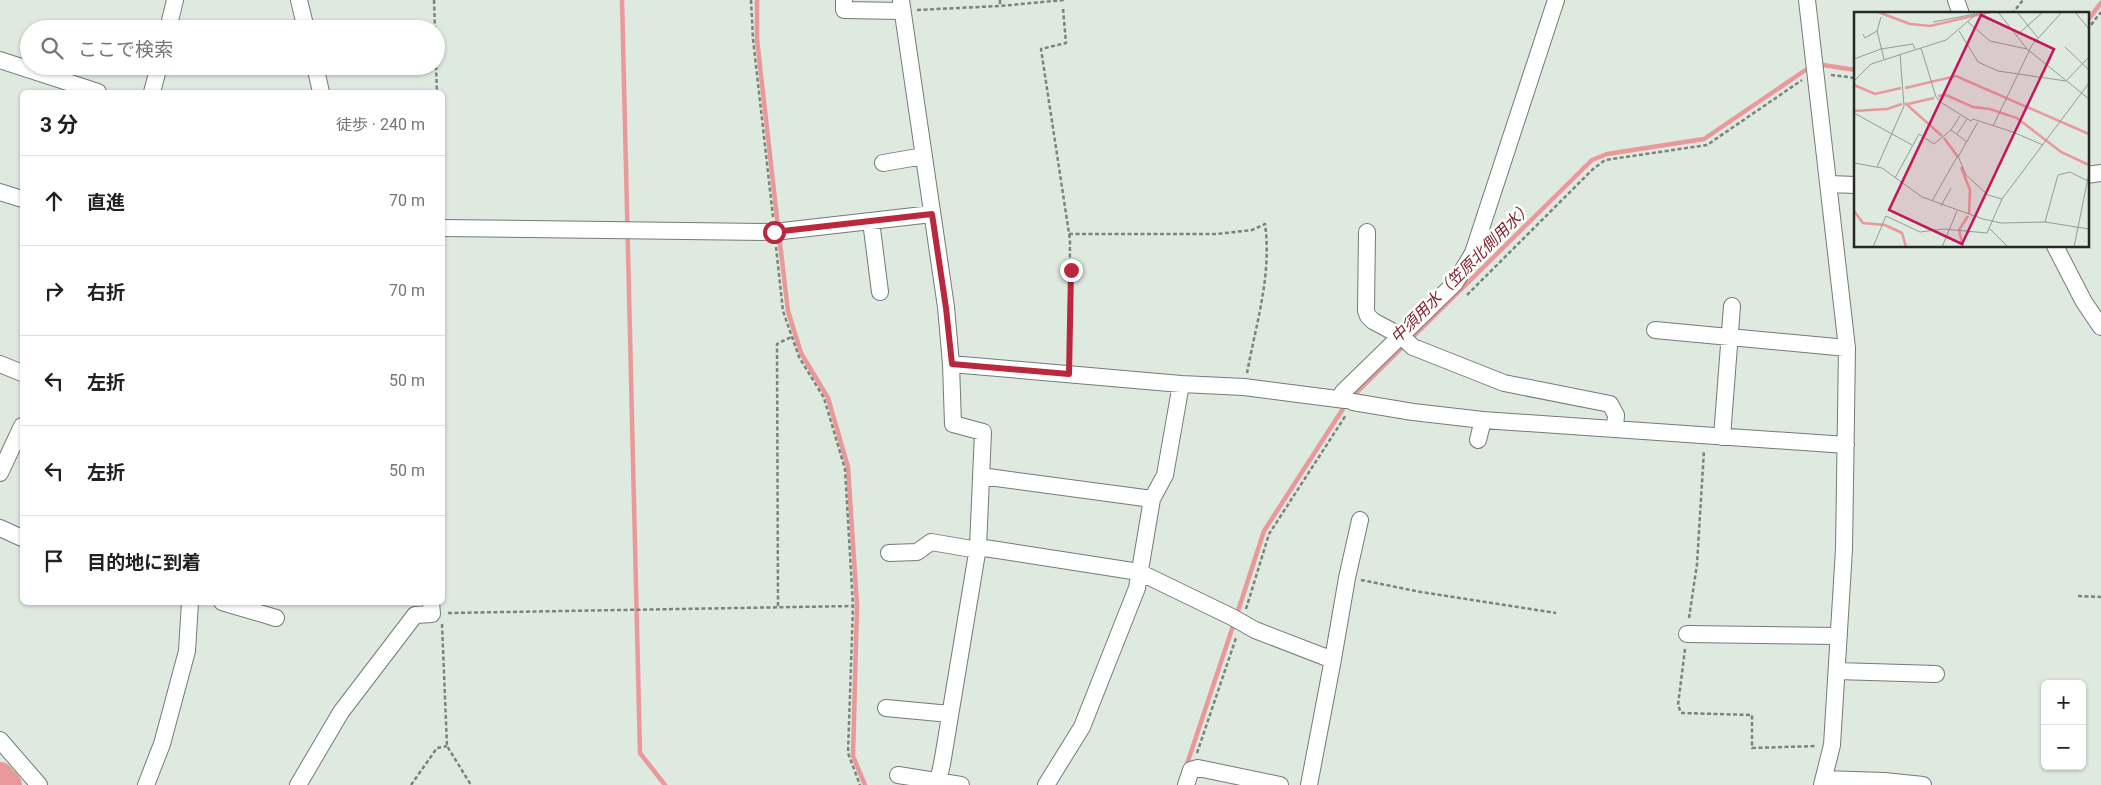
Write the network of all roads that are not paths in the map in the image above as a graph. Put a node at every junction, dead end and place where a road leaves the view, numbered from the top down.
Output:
1 (175, 0) edge
2 (299, 0) edge
3 (844, 0) edge
4 (1556, 0) edge
5 (1808, 0) edge
6 (1956, 0) edge
7 (902, 5) edge
8 (1960, 12) edge
9 (170, 20) edge
10 (304, 20) edge
11 (0, 60) edge
12 (20, 67) edge
13 (46, 75) edge
14 (157, 75) edge
15 (317, 75) edge
16 (92, 90) edge
17 (153, 90) edge
18 (321, 90) edge
19 (924, 156) junction
20 (883, 163) dead end
21 (2101, 173) edge
22 (2088, 174) edge
23 (1830, 184) junction
24 (1854, 185) edge
25 (0, 192) edge
26 (20, 198) edge
27 (932, 214) junction
28 (871, 221) junction
29 (445, 228) edge
30 (1367, 232) dead end
31 (2056, 248) edge
32 (880, 292) dead end
33 (1732, 306) dead end
34 (2101, 327) edge
35 (1655, 330) dead end
36 (1401, 336) junction
37 (1730, 337) junction
38 (1847, 348) junction
39 (0, 364) edge
40 (952, 364) junction
41 (20, 372) edge
42 (1181, 384) junction
43 (1346, 403) junction
44 (1483, 420) junction
45 (1615, 429) junction
46 (20, 430) edge
47 (1722, 437) junction
48 (1478, 440) dead end
49 (1846, 445) junction
50 (0, 473) edge
51 (981, 476) junction
52 (1152, 499) junction
53 (1360, 520) dead end
54 (0, 528) edge
55 (20, 537) edge
56 (978, 548) junction
57 (889, 553) dead end
58 (1139, 572) junction
59 (190, 605) edge
60 (232, 605) edge
61 (435, 610) edge
62 (276, 618) dead end
63 (1687, 634) dead end
64 (1839, 636) junction
65 (1333, 658) junction
66 (1837, 671) junction
67 (1936, 674) dead end
68 (886, 708) dead end
69 (950, 714) junction
70 (0, 740) edge
71 (898, 775) dead end
72 (1189, 777) edge
73 (1823, 782) edge
74 (937, 783) edge
75 (39, 785) edge
76 (146, 785) edge
77 (298, 785) edge
78 (961, 785) edge
79 (1046, 785) edge
80 (1280, 785) edge
81 (1309, 785) edge
82 (1923, 785) edge

1 - 9 street
2 - 10 street
3 - 7 street
4 - 36 street
5 - 23 street
6 - 8 street
7 - 19 street
11 - 12 street
13 - 16 street
14 - 17 street
15 - 18 street
19 - 20 street
19 - 27 street
21 - 22 street
23 - 24 street
23 - 38 street
25 - 26 street
27 - 28 street
27 - 40 street
28 - 29 street
28 - 32 street
30 - 36 street
31 - 34 street
33 - 37 street
35 - 37 street
36 - 43 street
36 - 45 street
37 - 38 street
37 - 47 street
38 - 49 street
39 - 41 street
40 - 42 street
40 - 51 street
42 - 43 street
42 - 52 street
43 - 44 street
44 - 45 street
44 - 48 street
45 - 47 street
46 - 50 street
47 - 49 street
49 - 64 street
51 - 52 street
51 - 56 street
52 - 58 street
53 - 65 street
54 - 55 street
56 - 57 street
56 - 58 street
56 - 69 street
58 - 65 street
58 - 79 street
59 - 76 street
60 - 62 street
61 - 77 street
63 - 64 street
64 - 66 street
65 - 81 street
66 - 67 street
66 - 73 street
68 - 69 street
69 - 74 street
70 - 75 street
71 - 74 street
72 - 80 street
73 - 82 street
74 - 78 street

